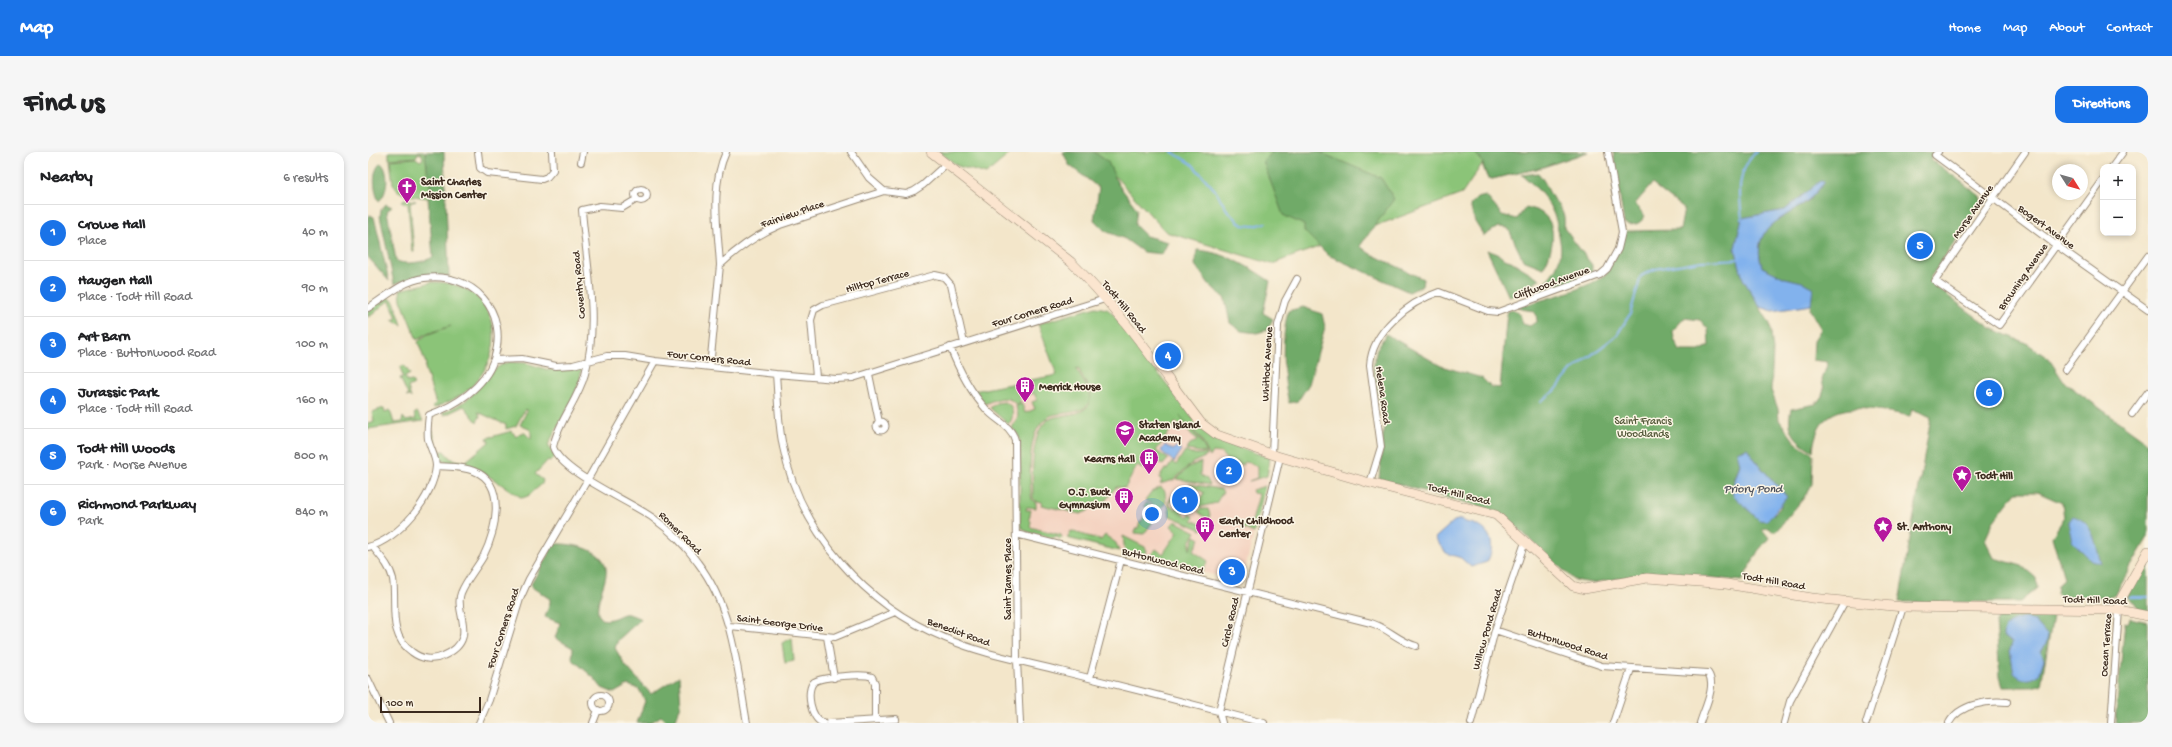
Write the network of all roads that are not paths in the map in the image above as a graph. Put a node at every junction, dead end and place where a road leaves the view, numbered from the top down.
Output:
1 (478, 152) edge
2 (552, 152) edge
3 (583, 152) edge
4 (726, 152) edge
5 (851, 152) edge
6 (931, 152) edge
7 (1608, 152) edge
8 (2025, 152) edge
9 (2123, 152) edge
10 (1936, 154) edge
11 (581, 162) dead end
12 (946, 164) junction
13 (2114, 164) edge
14 (2100, 184) edge
15 (884, 191) junction
16 (1993, 198) junction
17 (637, 199) dead end
18 (2056, 245) junction
19 (2148, 256) edge
20 (720, 265) junction
21 (1297, 279) dead end
22 (1439, 292) joint
23 (2122, 292) junction
24 (1105, 299) junction
25 (368, 308) edge
26 (2148, 310) edge
27 (1999, 325) joint
28 (964, 343) junction
29 (950, 347) junction
30 (494, 360) junction
31 (589, 360) junction
32 (655, 361) junction
33 (710, 367) junction
34 (2065, 370) dead end
35 (776, 374) junction
36 (869, 374) junction
37 (816, 377) junction
38 (2148, 392) edge
39 (2132, 414) dead end
40 (879, 422) dead end
41 (553, 447) joint
42 (1276, 455) junction
43 (436, 466) junction
44 (588, 479) junction
45 (1370, 483) junction
46 (1016, 534) junction
47 (1525, 542) junction
48 (370, 547) edge
49 (2148, 551) edge
50 (1121, 560) junction
51 (1247, 590) junction
52 (1845, 601) junction
53 (1903, 607) junction
54 (2119, 610) junction
55 (895, 612) junction
56 (2148, 616) edge
57 (730, 626) junction
58 (1494, 630) junction
59 (828, 637) junction
60 (1416, 646) dead end
61 (1017, 660) junction
62 (1631, 669) junction
63 (834, 678) junction
64 (1090, 678) junction
65 (368, 679) edge
66 (2007, 702) dead end
67 (598, 710) dead end
68 (1218, 711) junction
69 (896, 719) dead end
70 (875, 720) junction
71 (389, 723) edge
72 (479, 723) edge
73 (593, 723) edge
74 (747, 723) edge
75 (823, 723) edge
76 (829, 723) edge
77 (1020, 723) edge
78 (1222, 723) edge
79 (1264, 723) edge
80 (1471, 723) edge
81 (1613, 723) edge
82 (1700, 723) edge
83 (1784, 723) edge
84 (1866, 723) edge
85 (1949, 723) edge
86 (2111, 723) edge

1 - 2 street
3 - 11 street
4 - 20 street
5 - 15 street
6 - 12 street, Todt Hill Road
7 - 22 street, Cliffwood Avenue
8 - 16 street, Morse Avenue
9 - 13 street
10 - 16 street, Bogert Avenue
12 - 15 street, Fairview Place
12 - 24 street, Todt Hill Road
14 - 18 street, Browning Avenue
15 - 20 street, Fairview Place
16 - 18 street, Bogert Avenue
16 - 27 street, Morse Avenue
17 - 31 street, Coventry Road
18 - 23 street, Bogert Avenue
18 - 27 street, Browning Avenue
19 - 23 street
20 - 33 street
21 - 42 street, Whitlock Avenue
22 - 45 street, Helena Road
23 - 26 street, Bogert Avenue
23 - 34 street
24 - 28 street, Four Corners Road
24 - 42 street, Todt Hill Road
25 - 30 street
28 - 29 street, Four Corners Road
28 - 37 street, Hilltop Terrace
29 - 36 street, Four Corners Road
29 - 46 street, Saint James Place
30 - 31 street
30 - 43 street
31 - 32 street
31 - 41 street, Coventry Road
32 - 33 street, Four Corners Road
32 - 44 street, Four Corners Road
33 - 35 street, Four Corners Road
35 - 37 street, Four Corners Road
35 - 55 street, Benedict Road
36 - 37 street, Four Corners Road
36 - 40 street
38 - 39 street
41 - 44 street, Romer Road
42 - 45 street, Todt Hill Road
42 - 51 street, Circle Road
43 - 48 street
43 - 48 street
44 - 57 street, Romer Road
44 - 72 street, Four Corners Road
45 - 47 street, Todt Hill Road
46 - 50 street, Buttonwood Road
46 - 61 street, Saint James Place
47 - 52 street, Todt Hill Road
47 - 58 street, Willow Pond Road
49 - 54 street, Ocean Terrace
50 - 51 street, Buttonwood Road
50 - 64 street
51 - 60 street, Buttonwood Road
51 - 68 street, Circle Road
52 - 53 street, Todt Hill Road
52 - 83 street
53 - 54 street, Todt Hill Road
53 - 84 street
54 - 56 street, Todt Hill Road
54 - 86 street, Ocean Terrace
55 - 59 street, Saint George Drive
55 - 61 street, Benedict Road
57 - 59 street, Saint George Drive
57 - 74 street, Romer Road
58 - 62 street, Buttonwood Road
58 - 80 street, Willow Pond Road
59 - 63 street
61 - 64 street, Benedict Road
61 - 77 street, Saint James Place
62 - 81 street
62 - 82 street, Buttonwood Road
63 - 70 street
63 - 75 street
64 - 68 street, Benedict Road
65 - 71 street
66 - 85 street
67 - 73 street
68 - 78 street
68 - 79 street, Benedict Road
69 - 70 street
70 - 76 street

